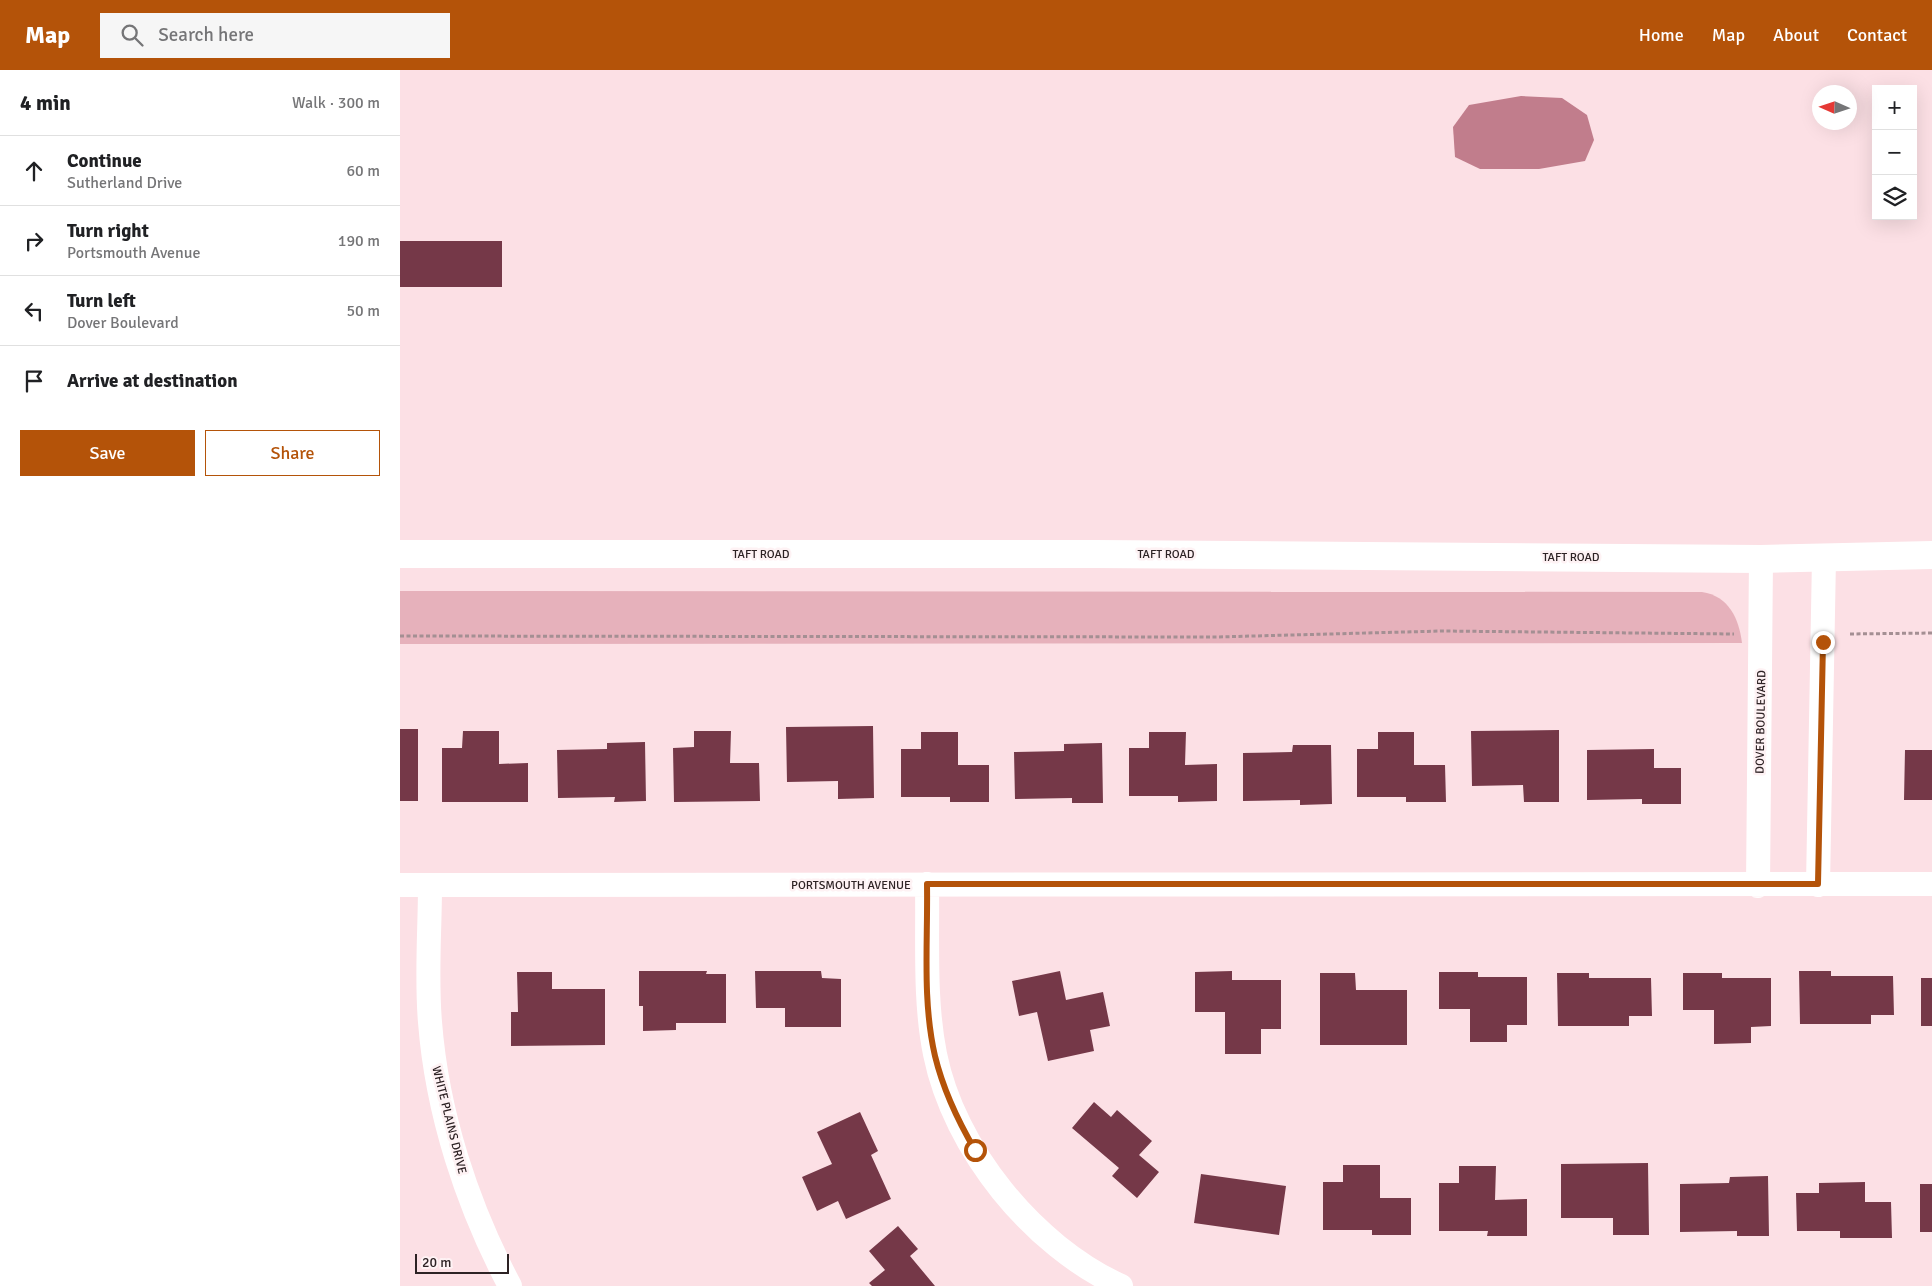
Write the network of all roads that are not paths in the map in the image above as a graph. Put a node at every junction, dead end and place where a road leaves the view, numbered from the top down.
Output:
1 (400, 554) edge
2 (1932, 555) edge
3 (1824, 558) junction
4 (1761, 559) junction
5 (927, 884) junction
6 (1818, 884) junction
7 (1932, 884) edge
8 (400, 885) edge
9 (430, 885) junction
10 (1758, 886) junction
11 (510, 1286) edge
12 (1120, 1286) edge

1 - 4 street, TAFT ROAD
2 - 3 street, TAFT ROAD
3 - 4 street, TAFT ROAD
3 - 6 street
4 - 10 street, DOVER BOULEVARD
5 - 9 street, PORTSMOUTH AVENUE
5 - 10 street, PORTSMOUTH AVENUE
5 - 12 street
6 - 7 street, PORTSMOUTH AVENUE
6 - 10 street, PORTSMOUTH AVENUE
8 - 9 street, PORTSMOUTH AVENUE
9 - 11 street, WHITE PLAINS DRIVE

